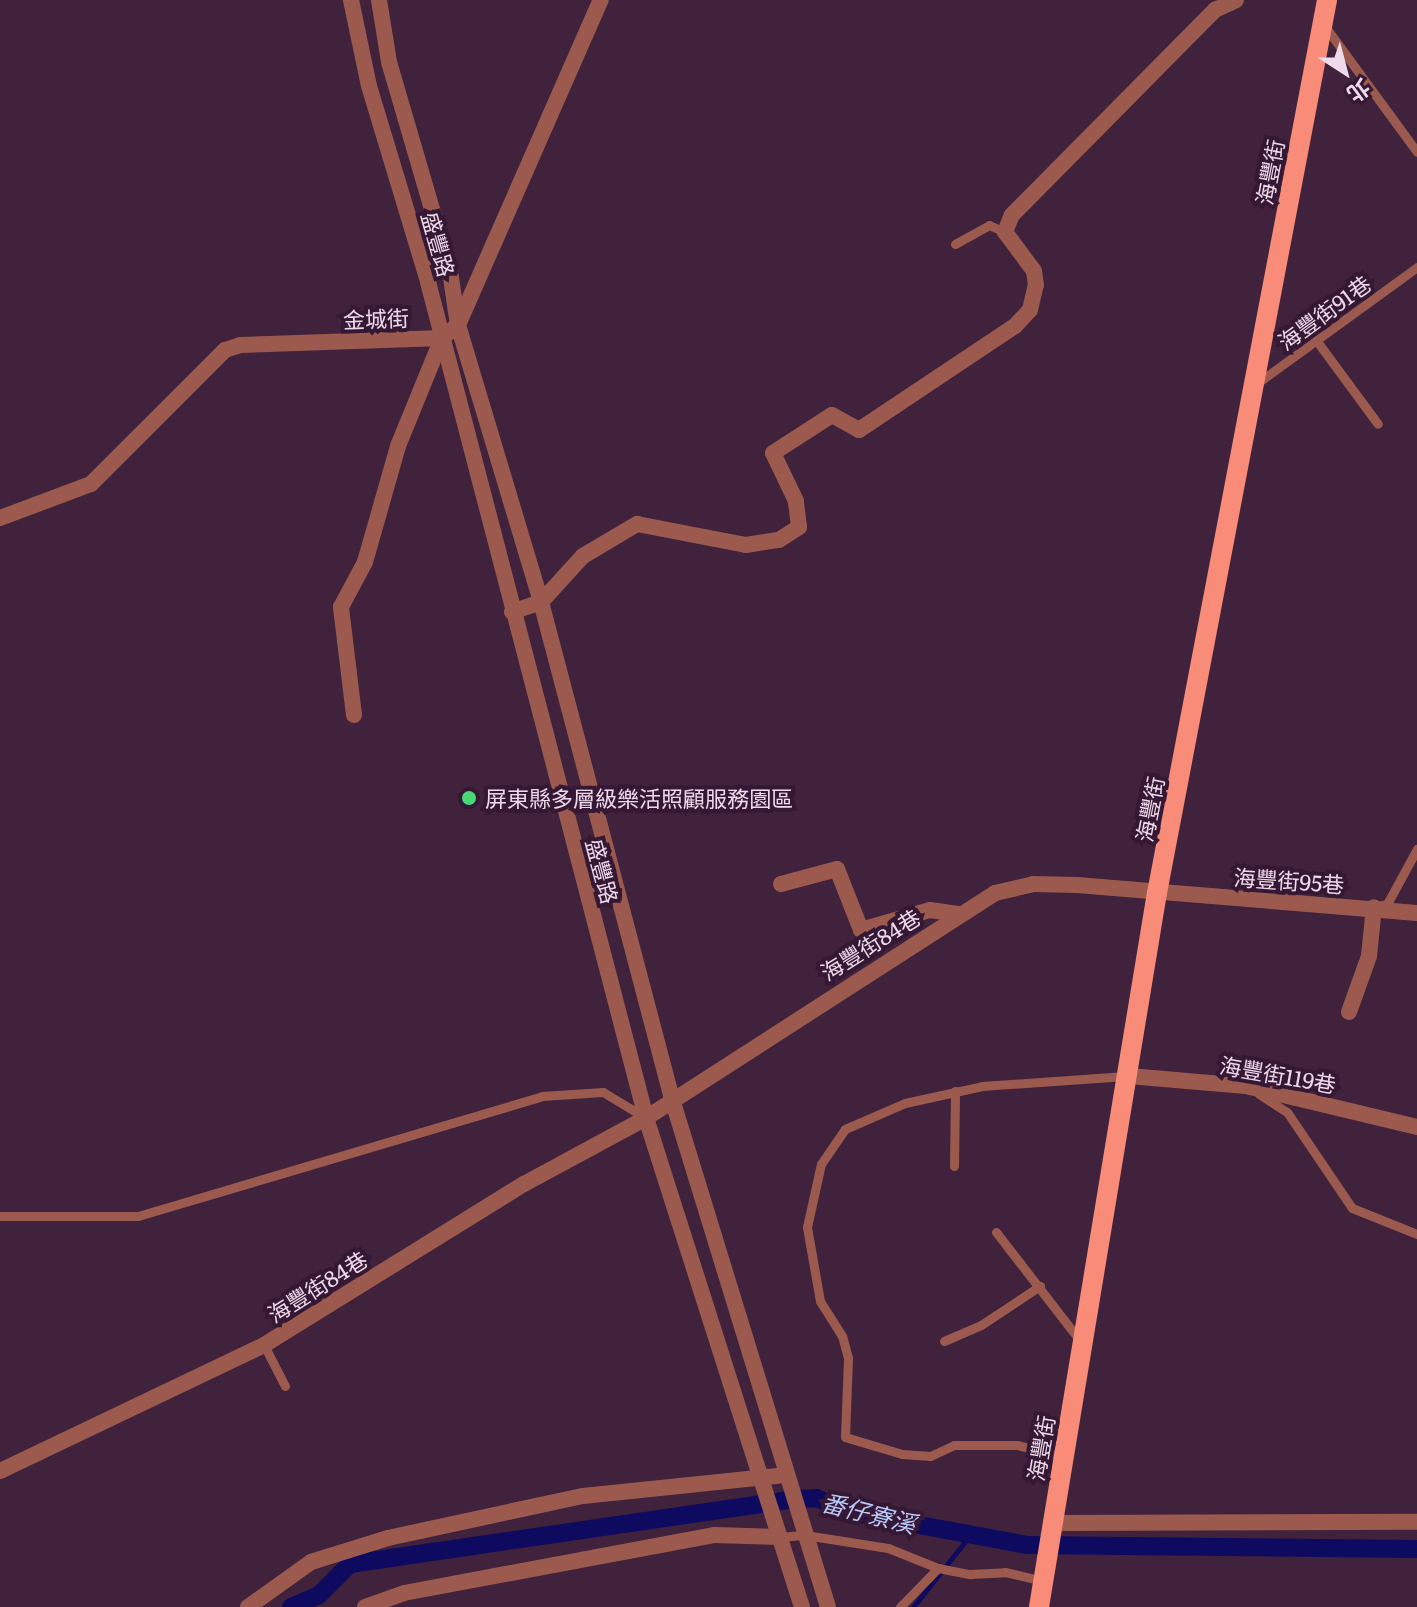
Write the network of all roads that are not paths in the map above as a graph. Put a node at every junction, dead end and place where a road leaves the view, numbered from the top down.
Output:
1 (351, 0) edge
2 (379, 0) edge
3 (601, 0) edge
4 (1236, 0) edge
5 (1327, 0) edge
6 (1322, 22) junction
7 (1417, 152) edge
8 (1005, 232) junction
9 (955, 244) dead end
10 (1417, 267) edge
11 (458, 325) junction
12 (442, 338) junction
13 (1316, 340) junction
14 (1253, 386) junction
15 (1378, 424) dead end
16 (0, 518) edge
17 (541, 602) junction
18 (512, 612) junction
19 (354, 715) dead end
20 (1417, 849) edge
21 (781, 884) dead end
22 (1157, 893) junction
23 (1374, 907) junction
24 (1417, 913) edge
25 (958, 914) junction
26 (1349, 1012) dead end
27 (1129, 1076) junction
28 (1246, 1086) junction
29 (955, 1091) junction
30 (672, 1099) junction
31 (646, 1118) junction
32 (1417, 1127) edge
33 (954, 1166) dead end
34 (0, 1208) edge
35 (4, 1216) edge
36 (996, 1232) dead end
37 (1417, 1234) edge
38 (1040, 1286) junction
39 (944, 1341) dead end
40 (264, 1345) junction
41 (1083, 1345) junction
42 (285, 1386) dead end
43 (1062, 1456) junction
44 (0, 1471) edge
45 (785, 1475) junction
46 (761, 1477) junction
47 (1417, 1522) edge
48 (1051, 1523) junction
49 (805, 1535) junction
50 (780, 1537) junction
51 (938, 1568) junction
52 (1043, 1576) junction
53 (248, 1607) edge
54 (365, 1607) edge
55 (802, 1607) edge
56 (828, 1607) edge
57 (900, 1607) edge
58 (1039, 1607) edge

1 - 12 street, 盛豐路
2 - 11 street, 盛豐路
3 - 11 street
4 - 8 street
5 - 6 main road, 海豐街
6 - 7 lane
6 - 14 main road, 海豐街
8 - 9 lane
8 - 17 street
10 - 13 lane, 海豐街91巷
11 - 12 street
11 - 17 street, 盛豐路
12 - 16 street, 金城街
12 - 18 street, 盛豐路
12 - 19 street
13 - 14 lane, 海豐街91巷
13 - 15 lane
14 - 22 main road, 海豐街
17 - 18 street
17 - 30 street, 盛豐路
18 - 31 street, 盛豐路
20 - 23 lane
21 - 25 street, 海豐街84巷
22 - 23 street, 海豐街95巷
22 - 25 street, 海豐街84巷
22 - 27 main road, 海豐街
23 - 24 street, 海豐街95巷
23 - 26 street
25 - 30 street, 海豐街84巷
27 - 28 street, 海豐街119巷
27 - 29 lane
27 - 41 main road, 海豐街
28 - 32 street, 海豐街119巷
28 - 37 lane
29 - 33 lane
29 - 43 lane
30 - 31 street, 海豐街84巷
30 - 45 street, 盛豐路
31 - 35 lane
31 - 40 street, 海豐街84巷
31 - 46 street, 盛豐路
34 - 35 lane
36 - 38 lane
38 - 39 lane
38 - 41 lane
40 - 42 lane
40 - 44 street, 海豐街84巷
41 - 43 main road, 海豐街
43 - 48 main road, 海豐街
45 - 46 street
45 - 49 street, 盛豐路
46 - 50 street, 盛豐路
46 - 53 street
47 - 48 street
48 - 52 main road, 海豐街
49 - 50 lane
49 - 51 lane
49 - 56 street, 盛豐路
50 - 54 street
50 - 55 street, 盛豐路
51 - 52 lane
51 - 57 lane
52 - 58 main road, 海豐街

